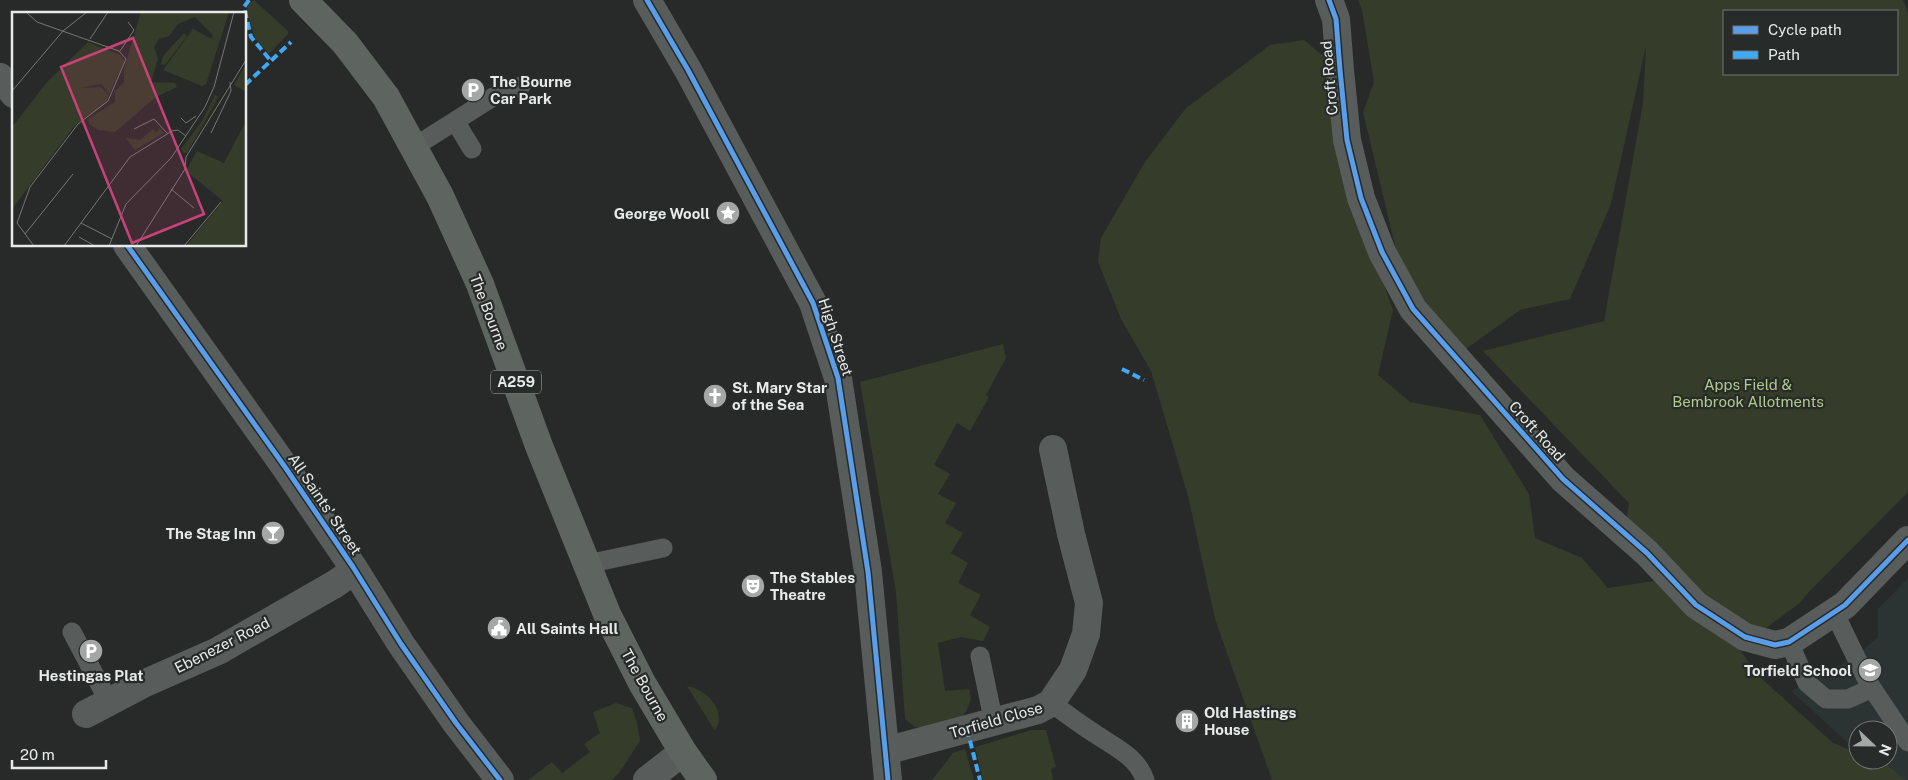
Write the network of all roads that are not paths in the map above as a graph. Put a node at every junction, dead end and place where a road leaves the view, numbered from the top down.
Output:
1 (303, 0) edge
2 (647, 0) edge
3 (1329, 0) edge
4 (0, 77) edge
5 (521, 86) dead end
6 (12, 92) edge
7 (455, 121) junction
8 (414, 147) junction
9 (472, 149) dead end
10 (128, 246) edge
11 (1053, 449) dead end
12 (1908, 540) edge
13 (663, 548) dead end
14 (587, 564) junction
15 (355, 570) junction
16 (1834, 612) junction
17 (72, 632) dead end
18 (1789, 642) junction
19 (980, 656) dead end
20 (1868, 682) junction
21 (1052, 703) junction
22 (97, 708) joint
23 (994, 723) junction
24 (1908, 742) edge
25 (885, 751) junction
26 (683, 752) junction
27 (500, 780) edge
28 (647, 780) edge
29 (703, 780) edge
30 (888, 780) edge
31 (1146, 780) edge

1 - 8 highway, The Bourne / A259
2 - 25 street, High Street
3 - 18 street, Croft Road
4 - 6 street
5 - 7 lane
7 - 8 lane
7 - 9 lane
8 - 14 highway, The Bourne / A259
10 - 15 street, All Saints' Street
11 - 21 street, Torfield Close
12 - 16 street
13 - 14 lane
14 - 26 highway, The Bourne / A259
15 - 22 street, Ebenezer Road
15 - 27 street, All Saints' Street
16 - 18 street
16 - 20 lane
17 - 22 lane
18 - 20 lane
19 - 23 lane
20 - 24 lane
21 - 23 street, Torfield Close
21 - 31 lane
23 - 25 street, Torfield Close
25 - 30 street, High Street
26 - 28 street
26 - 29 highway, The Bourne / A259

